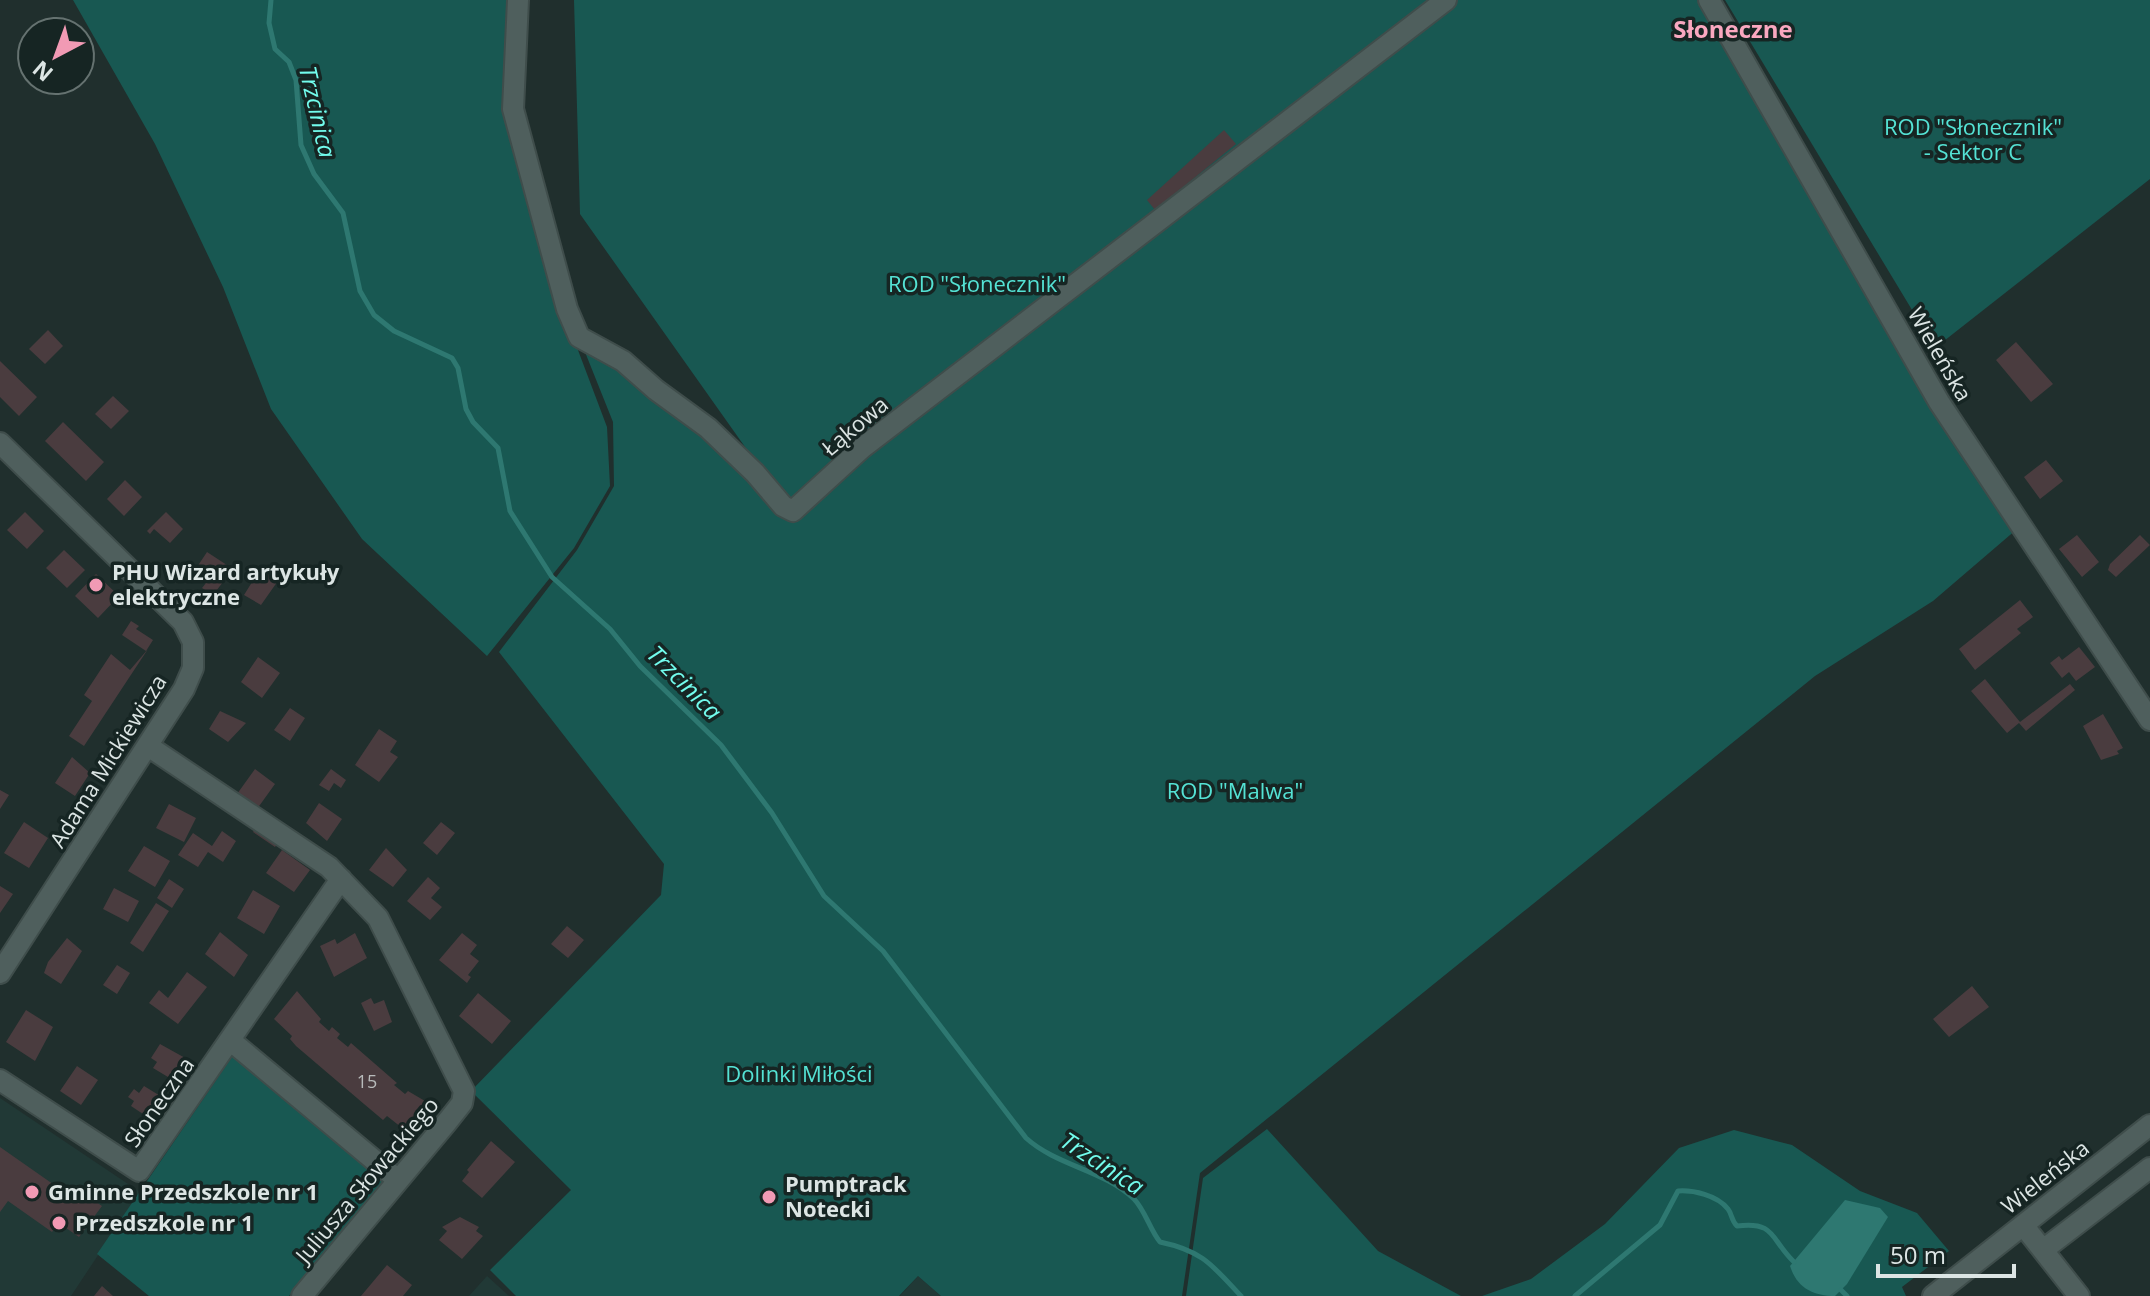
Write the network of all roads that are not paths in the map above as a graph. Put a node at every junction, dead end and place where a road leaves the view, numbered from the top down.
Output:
1 (518, 0) edge
2 (1446, 0) edge
3 (1709, 0) edge
4 (0, 443) edge
5 (2150, 720) edge
6 (148, 746) junction
7 (341, 879) junction
8 (0, 973) edge
9 (231, 1041) junction
10 (0, 1080) edge
11 (2150, 1125) edge
12 (2150, 1168) edge
13 (398, 1180) junction
14 (2023, 1225) junction
15 (2043, 1250) junction
16 (302, 1296) edge
17 (1933, 1296) edge
18 (2079, 1296) edge

1 - 2 street, Łąkowa
3 - 5 street, Wieleńska
4 - 6 street, Adama Mickiewicza
6 - 7 street
6 - 8 street, Adama Mickiewicza
7 - 9 street, Słoneczna
7 - 13 street, Juliusza Słowackiego
9 - 10 street, Słoneczna
9 - 13 street
11 - 14 street, Wieleńska
12 - 15 street
13 - 16 street, Juliusza Słowackiego
14 - 15 street
14 - 17 street, Wieleńska
15 - 18 street

